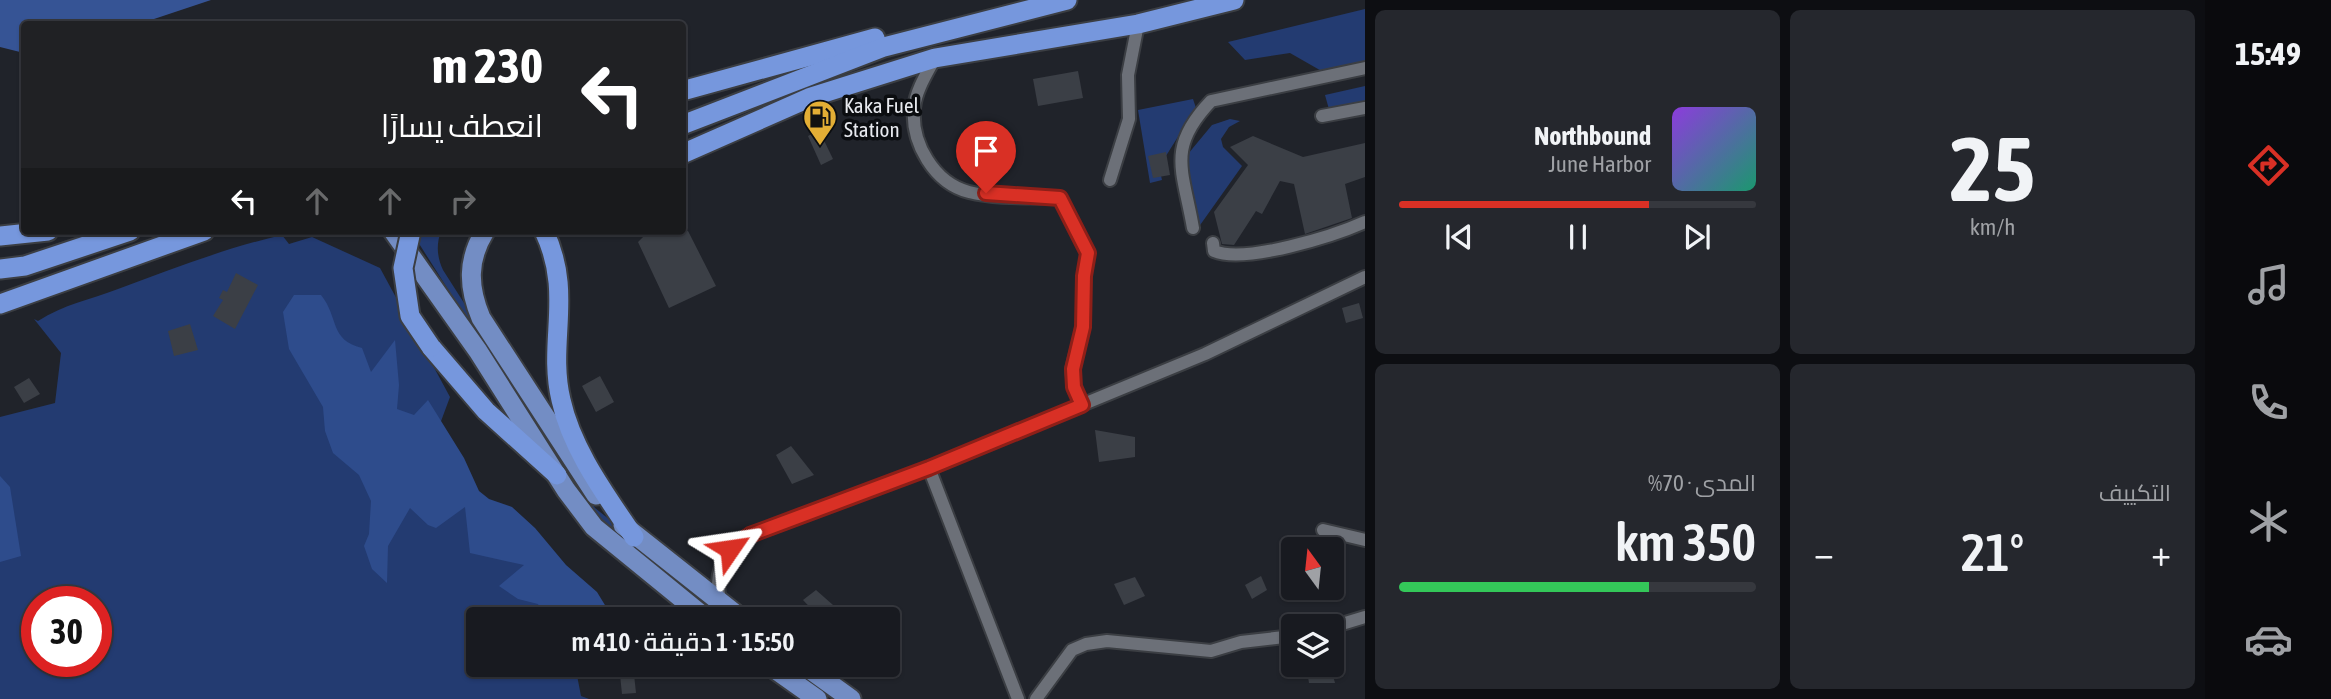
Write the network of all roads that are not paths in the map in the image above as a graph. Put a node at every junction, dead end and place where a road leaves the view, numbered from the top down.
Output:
1 (1067, 0) edge
2 (1234, 0) edge
3 (1184, 6) edge
4 (1138, 24) junction
5 (938, 33) junction
6 (884, 47) junction
7 (935, 58) junction
8 (1365, 68) edge
9 (686, 98) edge
10 (1365, 108) edge
11 (1322, 116) dead end
12 (686, 123) edge
13 (686, 152) edge
14 (1110, 180) dead end
15 (1365, 222) edge
16 (1193, 228) dead end
17 (21, 234) edge
18 (96, 235) edge
19 (118, 235) edge
20 (193, 235) edge
21 (396, 235) edge
22 (410, 235) edge
23 (483, 235) edge
24 (546, 235) edge
25 (0, 236) edge
26 (1213, 243) dead end
27 (63, 253) junction
28 (0, 269) edge
29 (1365, 277) edge
30 (0, 289) edge
31 (0, 302) edge
32 (1082, 405) junction
33 (929, 468) junction
34 (556, 475) junction
35 (1323, 530) dead end
36 (634, 537) junction
37 (1365, 540) edge
38 (722, 604) junction
39 (692, 607) edge
40 (726, 607) edge
41 (1365, 617) edge
42 (1344, 623) edge
43 (1281, 637) edge
44 (786, 677) edge
45 (821, 677) edge
46 (817, 699) edge
47 (851, 699) edge
48 (1018, 699) edge
49 (1036, 699) edge

1 - 5 highway
2 - 3 highway
3 - 4 highway
4 - 7 highway
4 - 14 street
5 - 6 highway
5 - 9 highway
6 - 9 highway
6 - 12 highway
7 - 13 highway
7 - 32 street
8 - 16 street
10 - 11 street
15 - 26 street
17 - 25 highway
18 - 27 highway
19 - 27 highway
20 - 31 highway
21 - 34 main road
22 - 34 highway, bridge
23 - 36 main road
24 - 36 highway
27 - 28 highway
29 - 32 street
30 - 31 highway
32 - 33 street
33 - 38 street
33 - 48 street
34 - 39 main road
35 - 37 street
36 - 38 main road
38 - 40 main road
41 - 42 street
43 - 49 street
44 - 46 main road
45 - 47 main road

